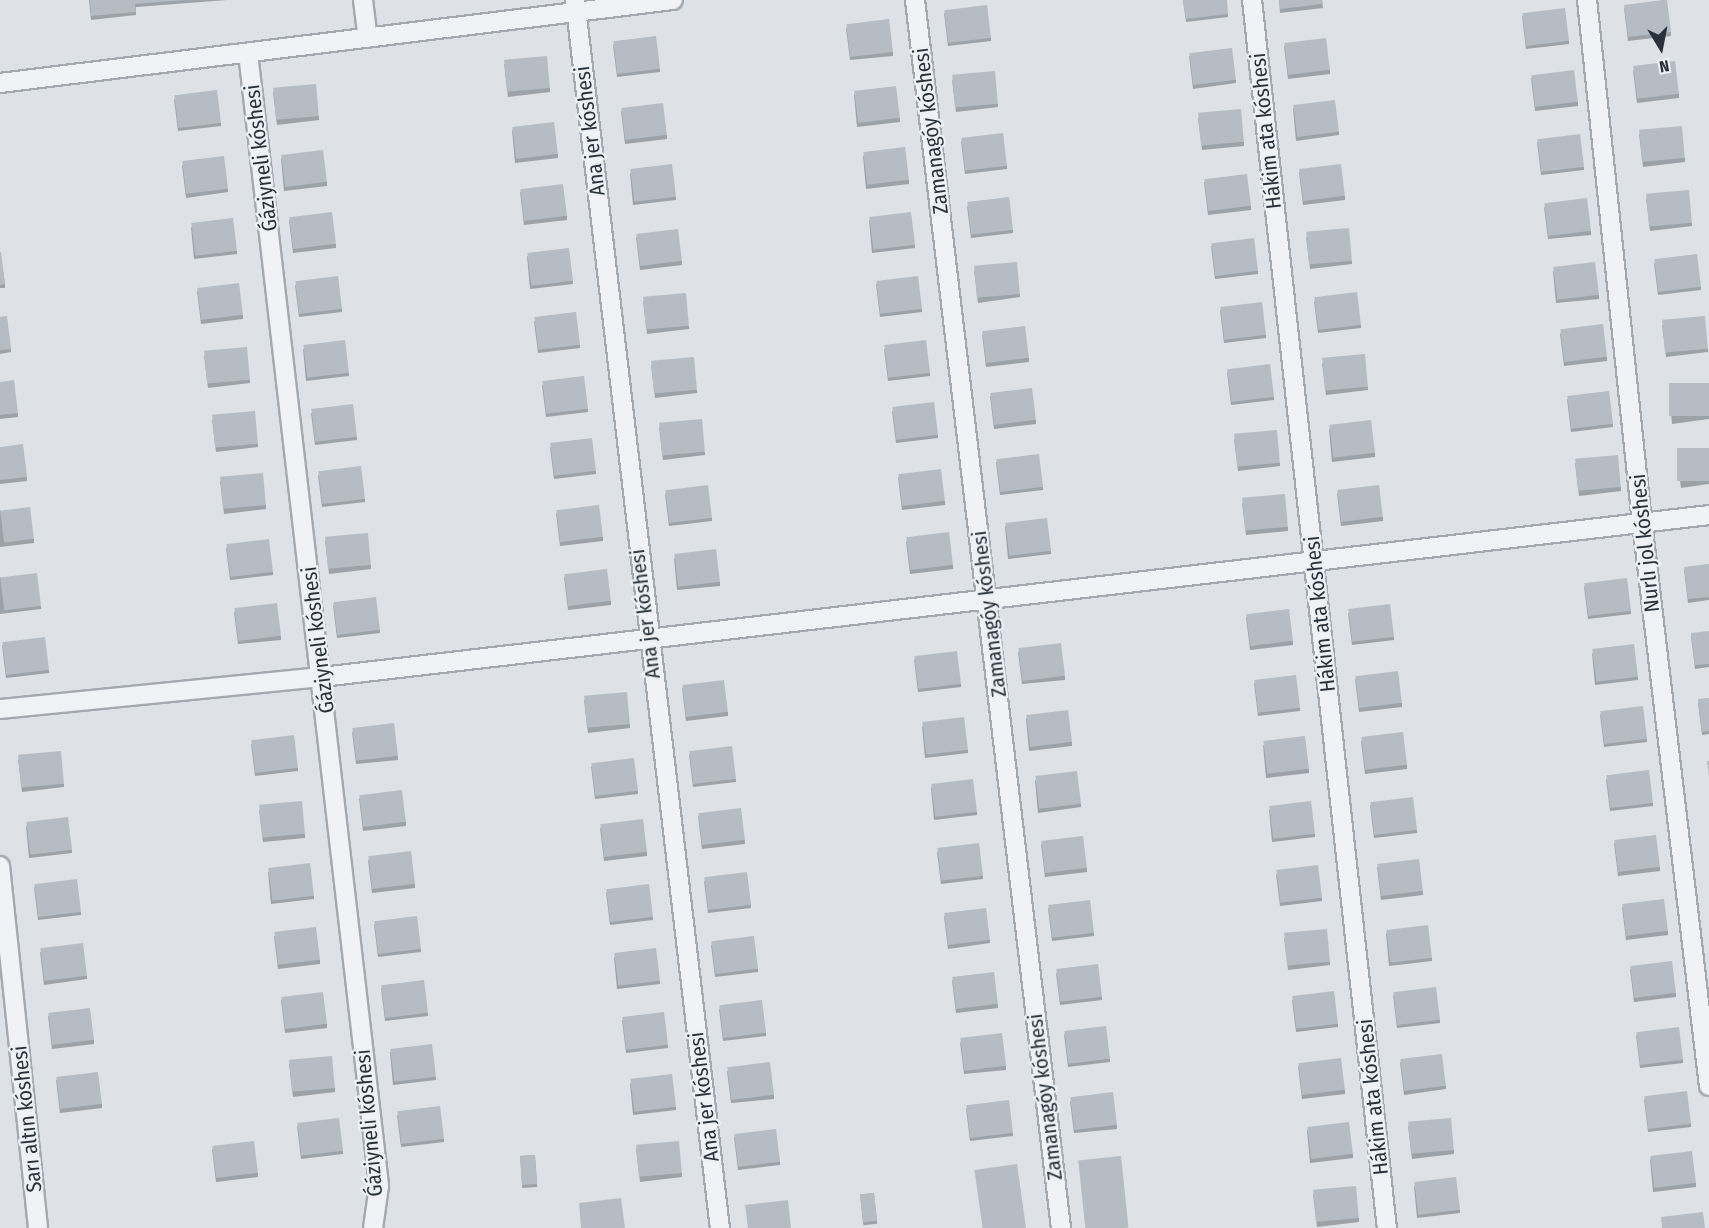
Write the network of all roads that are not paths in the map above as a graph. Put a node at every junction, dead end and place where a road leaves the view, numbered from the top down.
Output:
1 (363, 0) edge
2 (673, 0) edge
3 (915, 0) edge
4 (1252, 0) edge
5 (1587, 0) edge
6 (575, 5) edge
7 (368, 38) junction
8 (248, 53) junction
9 (0, 83) edge
10 (1709, 515) edge
11 (1642, 522) junction
12 (1314, 561) junction
13 (987, 599) junction
14 (648, 639) junction
15 (322, 677) junction
16 (0, 709) edge
17 (0, 866) edge
18 (1709, 1086) edge
19 (38, 1228) edge
20 (373, 1228) edge
21 (720, 1228) edge
22 (1061, 1228) edge
23 (1387, 1228) edge

1 - 7 street
2 - 6 street
3 - 13 street, Zamanagóy kóshesi
4 - 12 street, Hákim ata kóshesi
5 - 11 street, Nurlı jol kóshesi
6 - 7 street
6 - 14 street, Ana jer kóshesi
7 - 8 street
8 - 9 street
8 - 15 street, Ǵáziyneli kóshesi
10 - 11 street
11 - 12 street
11 - 18 street, Nurlı jol kóshesi
12 - 13 street
12 - 23 street, Hákim ata kóshesi
13 - 14 street
13 - 22 street, Zamanagóy kóshesi
14 - 15 street
14 - 21 street, Ana jer kóshesi
15 - 16 street
15 - 20 street, Ǵáziyneli kóshesi
17 - 19 street, Sarı altın kóshesi

